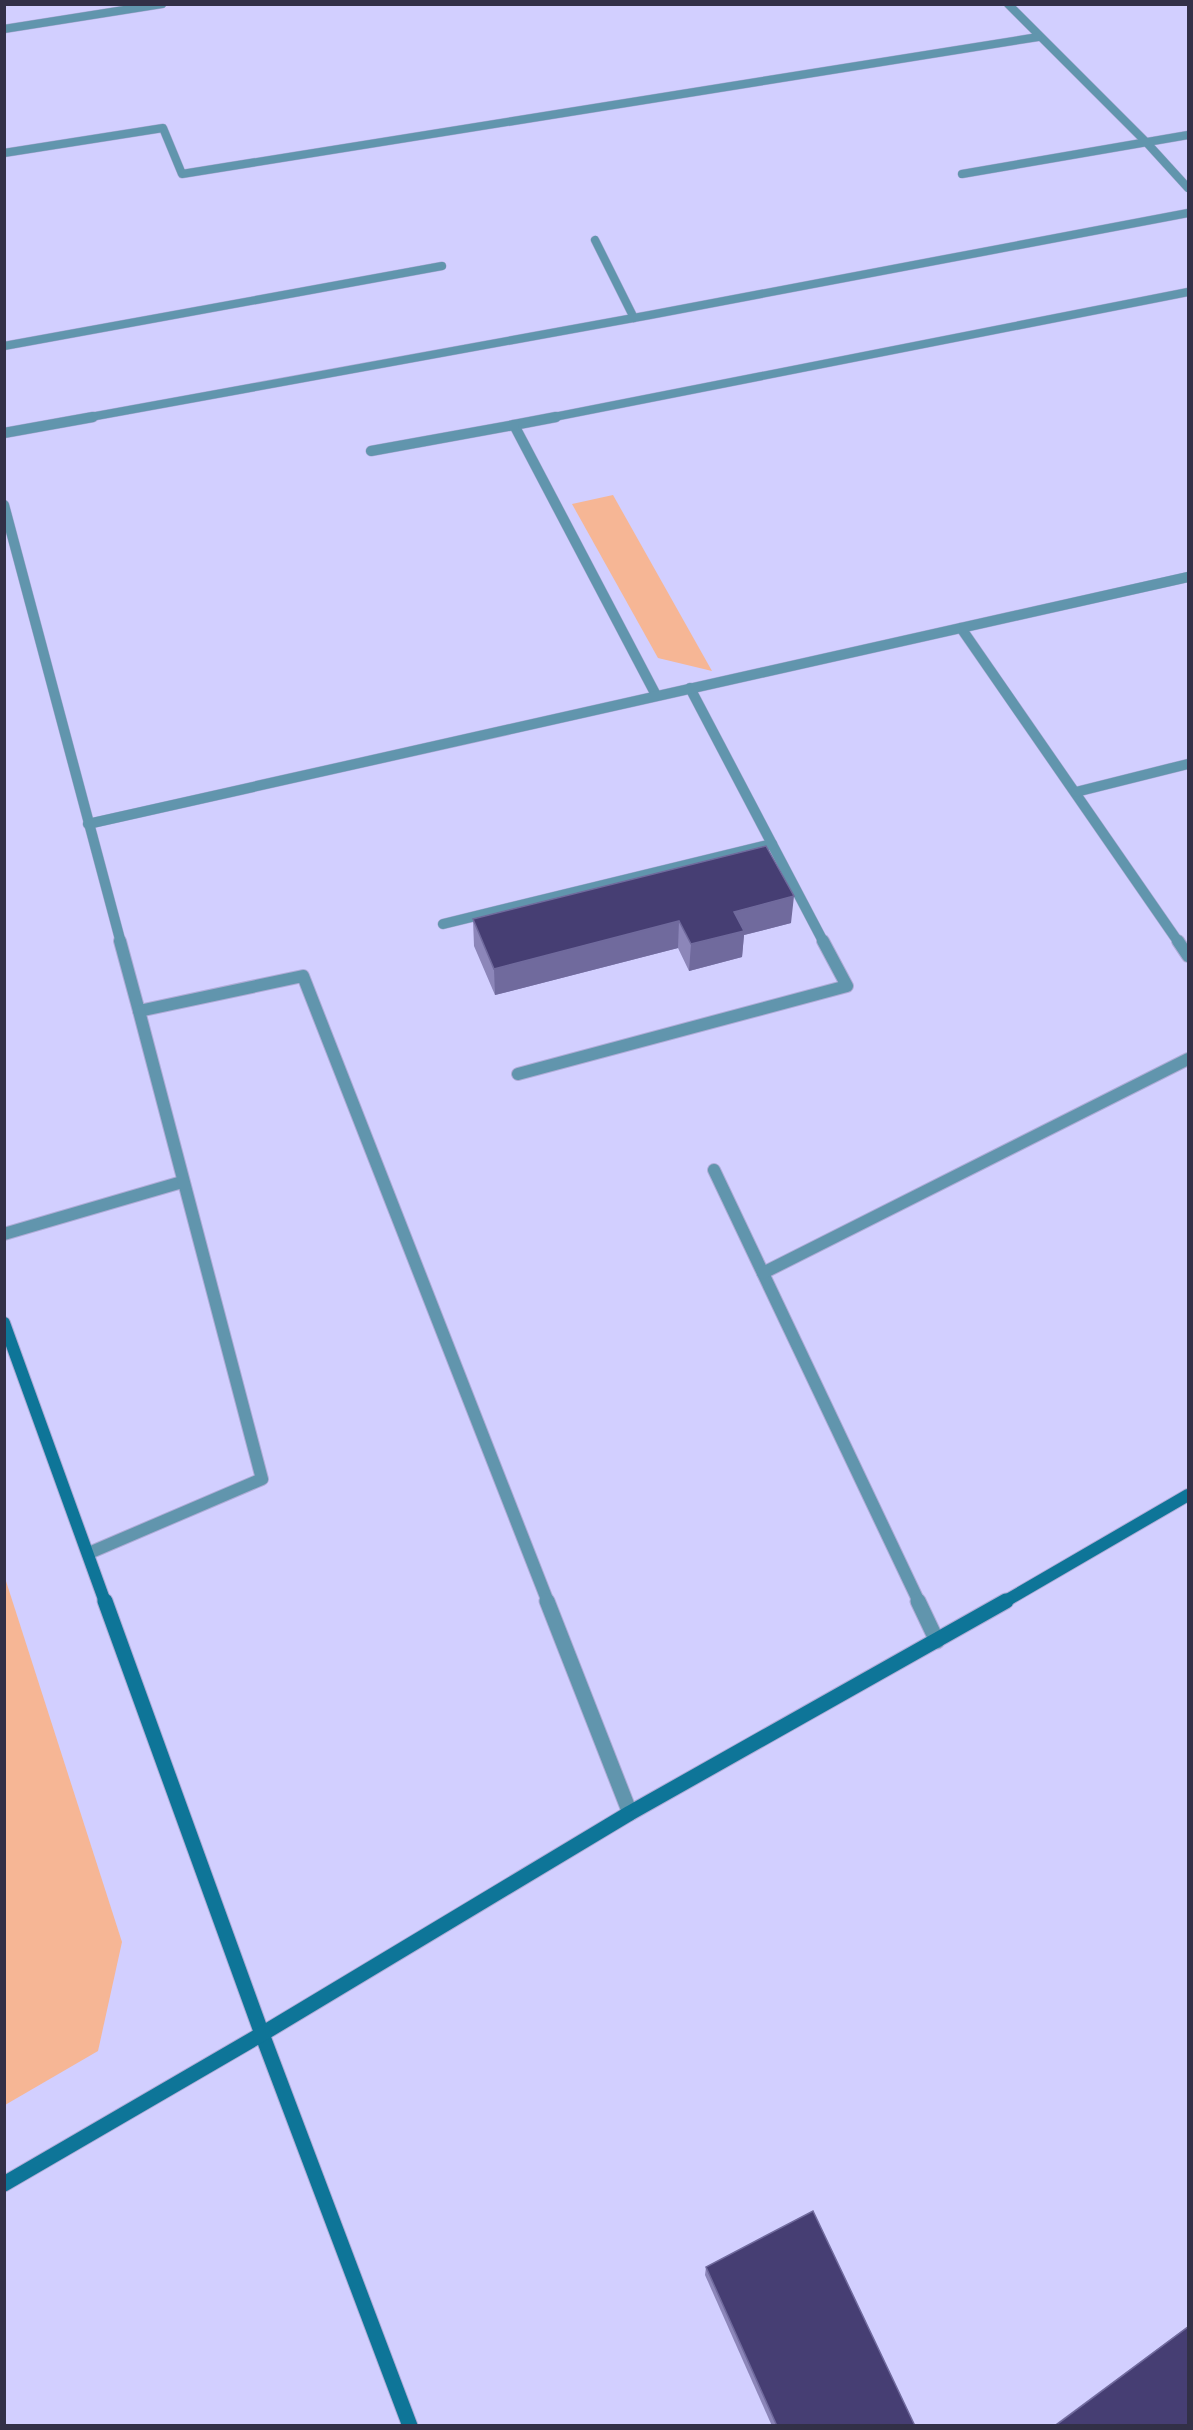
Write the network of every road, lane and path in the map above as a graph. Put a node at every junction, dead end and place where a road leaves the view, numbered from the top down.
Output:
1 (162, 4) edge
2 (1008, 4) edge
3 (4, 29) edge
4 (1038, 37) junction
5 (1188, 135) edge
6 (1147, 143) junction
7 (4, 153) edge
8 (962, 174) dead end
9 (1188, 188) edge
10 (1188, 213) edge
11 (595, 240) dead end
12 (442, 266) dead end
13 (1188, 292) edge
14 (634, 318) junction
15 (4, 346) edge
16 (513, 425) junction
17 (4, 432) edge
18 (371, 451) dead end
19 (4, 505) edge
20 (1188, 577) edge
21 (961, 628) junction
22 (690, 688) junction
23 (656, 695) junction
24 (1188, 764) edge
25 (1076, 792) junction
26 (88, 824) junction
27 (772, 844) junction
28 (443, 924) dead end
29 (1188, 956) edge
30 (139, 1011) junction
31 (1188, 1059) edge
32 (518, 1074) dead end
33 (714, 1170) dead end
34 (182, 1182) junction
35 (4, 1234) edge
36 (763, 1273) junction
37 (4, 1323) edge
38 (1188, 1495) edge
39 (89, 1553) junction
40 (937, 1641) junction
41 (630, 1814) junction
42 (262, 2034) junction
43 (4, 2184) edge
44 (410, 2426) edge

1 - 3 street
2 - 4 street
4 - 6 street
4 - 7 street
5 - 6 street
6 - 8 street
6 - 9 street
10 - 14 street
11 - 14 street
12 - 15 street
13 - 16 street
14 - 17 street
16 - 18 street
16 - 23 street
19 - 26 street
20 - 21 street
21 - 22 street
21 - 25 street
22 - 23 street
22 - 27 street
23 - 26 street
24 - 25 street
25 - 29 street
26 - 30 street
27 - 28 street
27 - 32 street
30 - 34 street
30 - 41 street
31 - 36 street
33 - 36 street
34 - 35 street
34 - 39 street
36 - 40 street
37 - 39 street
38 - 40 street
39 - 42 street
40 - 41 street
41 - 42 street
42 - 43 street
42 - 44 street

